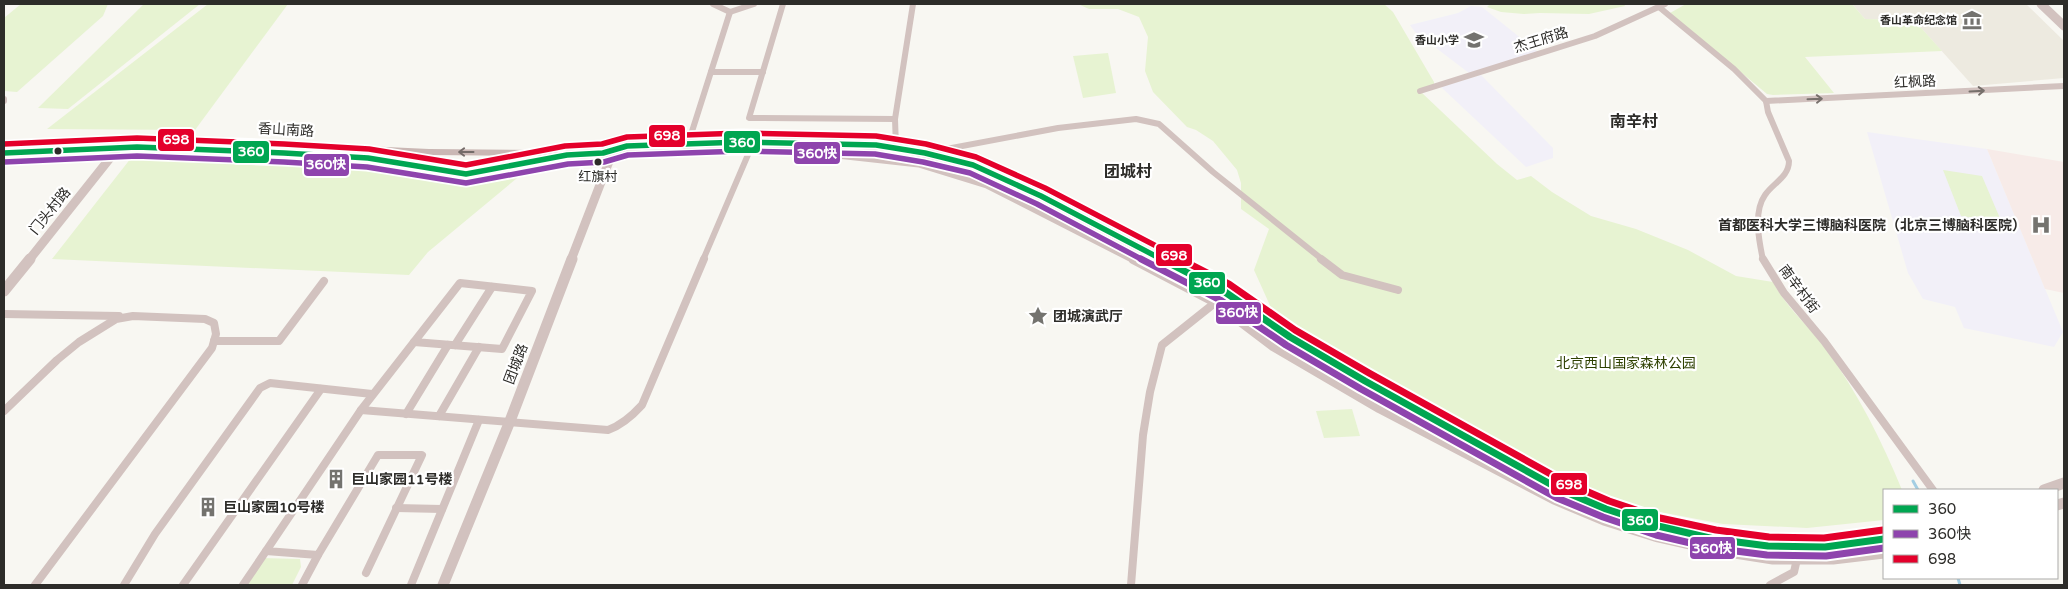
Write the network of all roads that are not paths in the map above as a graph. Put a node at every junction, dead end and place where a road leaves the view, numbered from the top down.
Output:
1 (713, 4) edge
2 (754, 4) edge
3 (783, 4) edge
4 (914, 4) edge
5 (1665, 4) edge
6 (2041, 4) edge
7 (1659, 7) junction
8 (730, 12) junction
9 (2064, 26) edge
10 (711, 72) junction
11 (762, 72) junction
12 (2064, 86) edge
13 (1420, 91) dead end
14 (1766, 101) junction
15 (895, 119) junction
16 (4, 143) edge
17 (688, 144) junction
18 (896, 147) junction
19 (118, 148) junction
20 (750, 150) junction
21 (613, 151) junction
22 (4, 153) edge
23 (925, 153) junction
24 (567, 155) junction
25 (324, 281) dead end
26 (492, 287) junction
27 (1398, 290) dead end
28 (4, 292) edge
29 (1225, 292) junction
30 (1216, 302) junction
31 (4, 314) edge
32 (133, 316) junction
33 (214, 341) junction
34 (414, 342) junction
35 (451, 345) junction
36 (479, 347) junction
37 (321, 388) junction
38 (372, 394) junction
39 (361, 410) junction
40 (4, 411) edge
41 (406, 414) junction
42 (439, 416) junction
43 (479, 420) junction
44 (510, 421) junction
45 (2064, 483) edge
46 (1932, 489) edge
47 (2047, 489) edge
48 (396, 508) junction
49 (442, 508) junction
50 (1883, 539) edge
51 (266, 551) junction
52 (1883, 553) edge
53 (318, 555) junction
54 (1797, 559) junction
55 (366, 573) dead end
56 (36, 585) edge
57 (124, 585) edge
58 (183, 585) edge
59 (243, 585) edge
60 (302, 585) edge
61 (411, 585) edge
62 (443, 585) edge
63 (1131, 585) edge
64 (1770, 585) edge

1 - 8 street
2 - 8 street
3 - 11 street
4 - 15 street
5 - 7 street, 杰王府路
6 - 9 street
7 - 13 street, 杰王府路
7 - 14 street, 南辛村街
8 - 10 street
10 - 11 street
10 - 17 street
11 - 15 street
14 -> 12 street, 红枫路
14 - 46 street, 南辛村街
15 - 18 street
24 -> 16 main road, 香山南路
17 - 18 street, 香山南路
17 - 21 street, 香山南路
18 - 23 street, 香山南路
19 - 22 main road, 香山南路
19 - 24 main road, 香山南路
19 - 28 street, 门头村路
20 - 21 street, 香山南路
20 - 30 street, 香山南路
20 - 44 street
21 - 24 street, 香山南路
21 - 44 street, 团城路
23 - 27 street
23 - 29 street, 香山南路
25 - 33 street
26 - 34 street
26 - 35 street
26 - 36 street
29 - 30 street
29 - 50 street, 香山南路
30 - 54 street, 香山南路
30 - 63 street
31 - 32 street
32 - 33 street
32 - 40 street
33 - 56 street
34 - 35 street
34 - 38 street
35 - 36 street
35 - 41 street
36 - 42 street
37 - 38 street
37 - 57 street
37 - 58 street
38 - 39 street
39 - 41 street
39 - 51 street
41 - 42 street
42 - 43 street
43 - 44 street
43 - 49 street
44 - 62 street, 团城路
45 - 47 street
48 - 49 street
48 - 53 street
48 - 55 street
49 - 61 street
51 - 53 street
51 - 59 street
52 - 54 street, 香山南路
53 - 60 street
54 - 64 street

